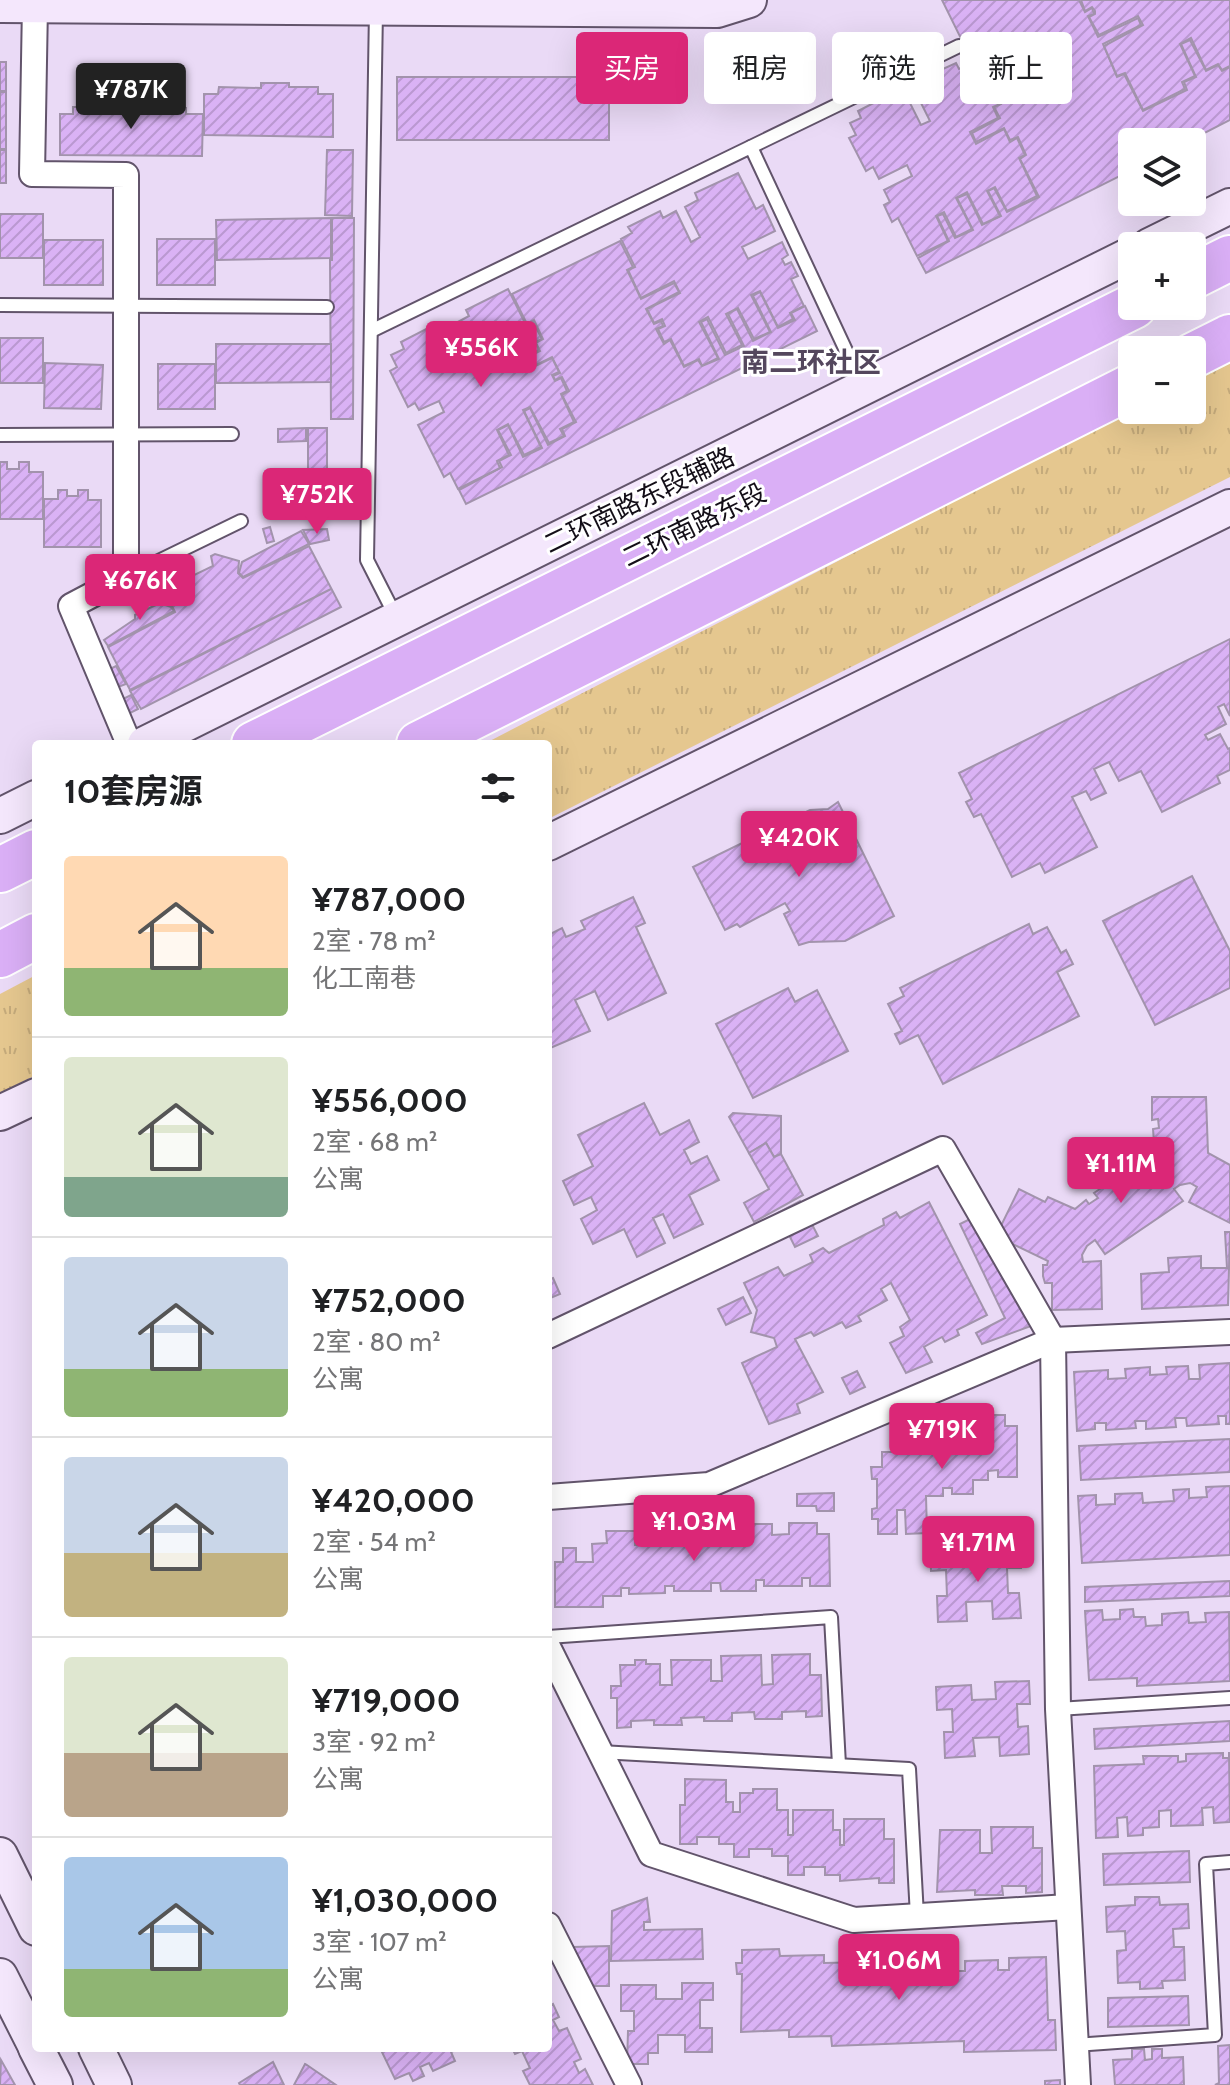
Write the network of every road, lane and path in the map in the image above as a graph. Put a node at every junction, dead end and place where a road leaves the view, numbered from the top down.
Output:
1 (749, 0) edge
2 (0, 5) edge
3 (35, 5) junction
4 (593, 5) edge
5 (376, 7) junction
6 (959, 46) dead end
7 (751, 147) junction
8 (1230, 206) edge
9 (1177, 232) edge
10 (1230, 258) edge
11 (1118, 261) edge
12 (1206, 270) edge
13 (0, 305) edge
14 (126, 306) junction
15 (327, 307) dead end
16 (1118, 314) edge
17 (371, 331) junction
18 (1230, 337) edge
19 (1206, 349) edge
20 (864, 388) junction
21 (1118, 393) edge
22 (232, 434) dead end
23 (0, 435) edge
24 (126, 435) junction
25 (1230, 507) edge
26 (241, 521) dead end
27 (126, 577) junction
28 (397, 620) junction
29 (127, 740) edge
30 (153, 740) edge
31 (262, 740) edge
32 (427, 740) edge
33 (32, 800) edge
34 (0, 816) edge
35 (552, 841) edge
36 (32, 854) edge
37 (0, 870) edge
38 (32, 938) edge
39 (0, 955) edge
40 (32, 1098) edge
41 (0, 1113) edge
42 (1230, 1332) edge
43 (552, 1334) edge
44 (1053, 1340) junction
45 (552, 1497) edge
46 (552, 1637) edge
47 (552, 1655) edge
48 (1230, 1698) edge
49 (1058, 1709) junction
50 (600, 1752) junction
51 (839, 1765) junction
52 (0, 1855) edge
53 (1230, 1862) edge
54 (1068, 1907) junction
55 (917, 1916) junction
56 (32, 1920) edge
57 (552, 1933) edge
58 (0, 1976) edge
59 (32, 2040) edge
60 (1075, 2045) junction
61 (38, 2052) edge
62 (98, 2052) edge
63 (55, 2085) edge
64 (114, 2085) edge
65 (629, 2085) edge
66 (1078, 2085) edge

1 - 4 main road
2 - 3 main road
3 - 5 main road
3 - 14 street
4 - 5 main road
5 - 17 lane
6 - 7 lane
7 - 17 lane
7 - 20 lane
8 - 9 main road
10 - 12 highway
11 - 20 main road, 二环南路东段辅路
13 - 14 lane
14 - 15 lane
14 - 24 street
16 - 31 highway, 二环南路东段
17 - 28 lane
18 - 19 highway
20 - 28 main road, 二环南路东段辅路
21 - 32 highway
22 - 24 lane
23 - 24 lane
24 - 27 street
25 - 35 main road
26 - 27 lane
27 - 29 street
28 - 30 main road, 二环南路东段辅路
33 - 34 main road
36 - 37 highway
38 - 39 highway
40 - 41 main road
42 - 44 street
43 - 44 street
44 - 45 street
44 - 49 street
46 - 51 lane
47 - 50 street
48 - 49 lane
49 - 54 street
50 - 51 lane
50 - 55 street
51 - 55 lane
52 - 56 main road
53 - 60 lane
54 - 55 street
54 - 60 street
57 - 65 street
58 - 59 main road
60 - 66 street
61 - 63 main road
62 - 64 main road

